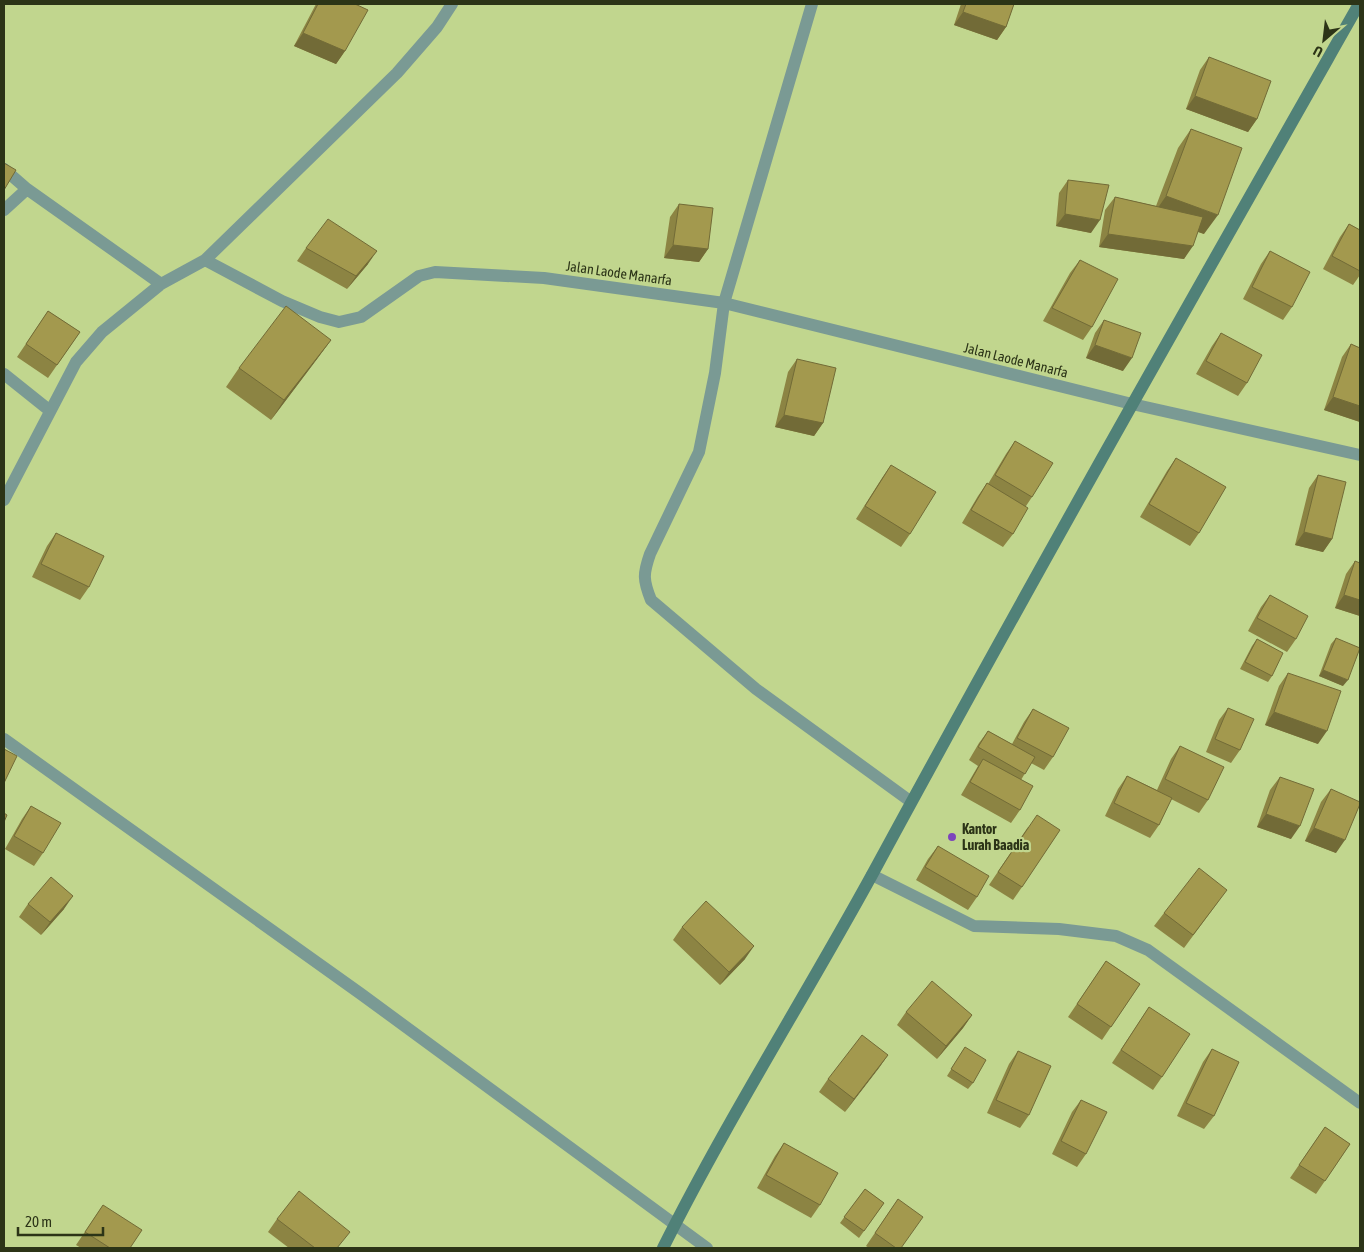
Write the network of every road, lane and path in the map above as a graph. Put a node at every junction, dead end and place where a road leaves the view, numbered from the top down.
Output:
1 (452, 4) edge
2 (812, 4) edge
3 (1360, 4) edge
4 (4, 169) edge
5 (27, 189) junction
6 (4, 210) edge
7 (205, 260) junction
8 (161, 284) junction
9 (724, 303) junction
10 (4, 374) edge
11 (1132, 404) junction
12 (49, 410) junction
13 (1360, 455) edge
14 (4, 500) edge
15 (4, 739) edge
16 (910, 801) junction
17 (872, 875) junction
18 (1360, 1103) edge
19 (675, 1224) junction
20 (663, 1248) edge
21 (707, 1248) edge

1 - 7 street
2 - 9 street
3 - 11 main road
4 - 5 street
5 - 6 street
5 - 8 street
7 - 8 street
7 - 9 street, Jalan Laode Manarfa
8 - 12 street
9 - 11 street, Jalan Laode Manarfa
9 - 16 street
10 - 12 street
11 - 13 street, Jalan Laode Manarfa
11 - 16 main road
12 - 14 street
15 - 19 street
16 - 17 main road
17 - 18 street
17 - 19 main road
19 - 20 main road
19 - 21 street

